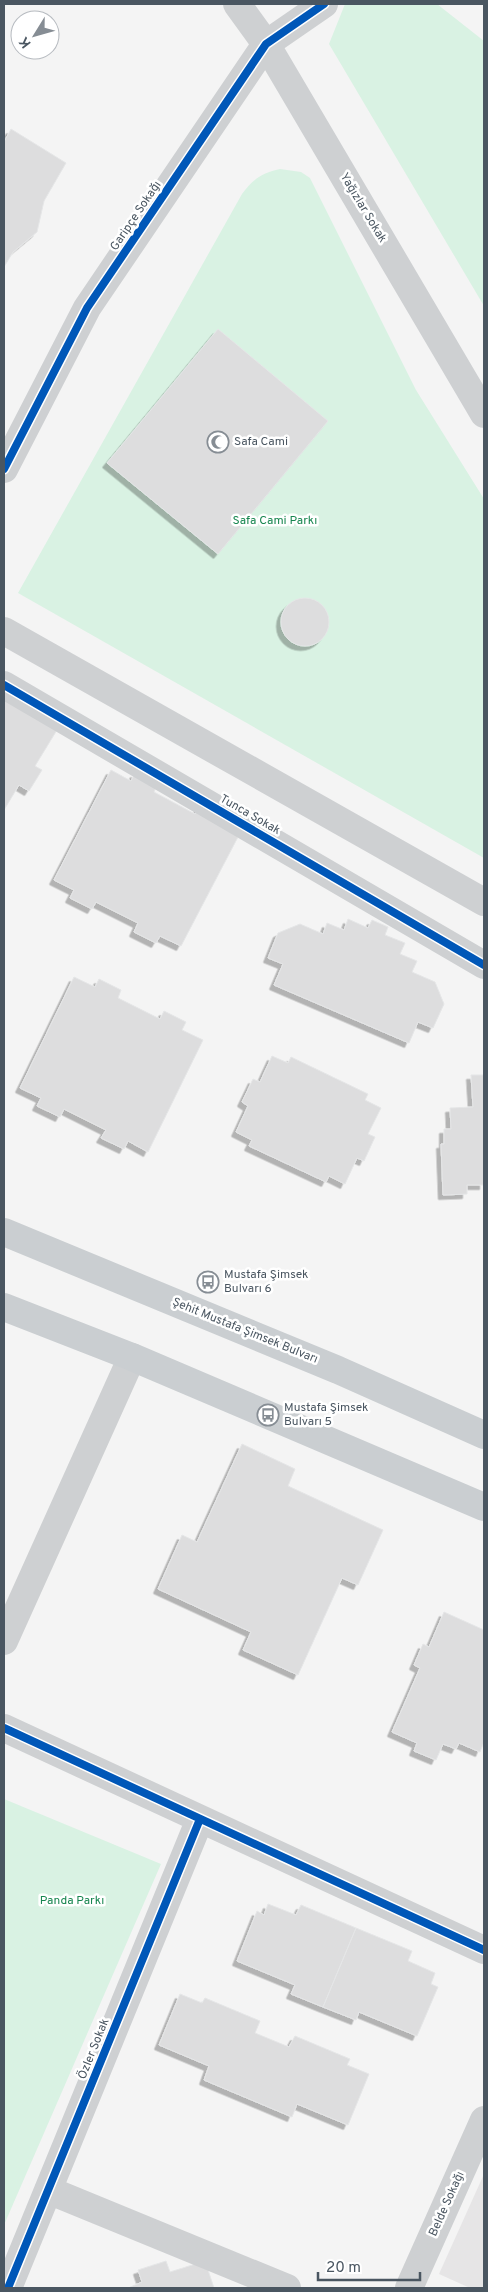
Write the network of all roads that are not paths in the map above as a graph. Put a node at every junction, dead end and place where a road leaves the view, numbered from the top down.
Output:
1 (237, 4) edge
2 (324, 4) edge
3 (266, 44) junction
4 (484, 414) edge
5 (4, 469) edge
6 (4, 631) edge
7 (4, 685) edge
8 (484, 902) edge
9 (484, 965) edge
10 (4, 1232) edge
11 (4, 1307) edge
12 (132, 1357) junction
13 (484, 1435) edge
14 (484, 1507) edge
15 (4, 1641) edge
16 (4, 1728) edge
17 (200, 1819) junction
18 (484, 1950) edge
19 (484, 2120) edge
20 (48, 2190) junction
21 (8, 2288) edge
22 (287, 2288) edge
23 (409, 2288) edge

1 - 3 street, Yağızlar Sokak
2 - 3 street, Garipçe Sokağı
3 - 4 street, Yağızlar Sokak
3 - 5 street, Garipçe Sokağı
6 - 8 street
7 - 9 street, Tunca Sokak
10 - 13 main road, Şehit Mustafa Şimsek Bulvarı
11 - 12 main road
12 - 14 main road
12 - 15 street
16 - 17 street
17 - 18 street
17 - 20 street, Özler Sokak
19 - 23 street, Belde Sokağı
20 - 21 street, Özler Sokak
20 - 22 street

